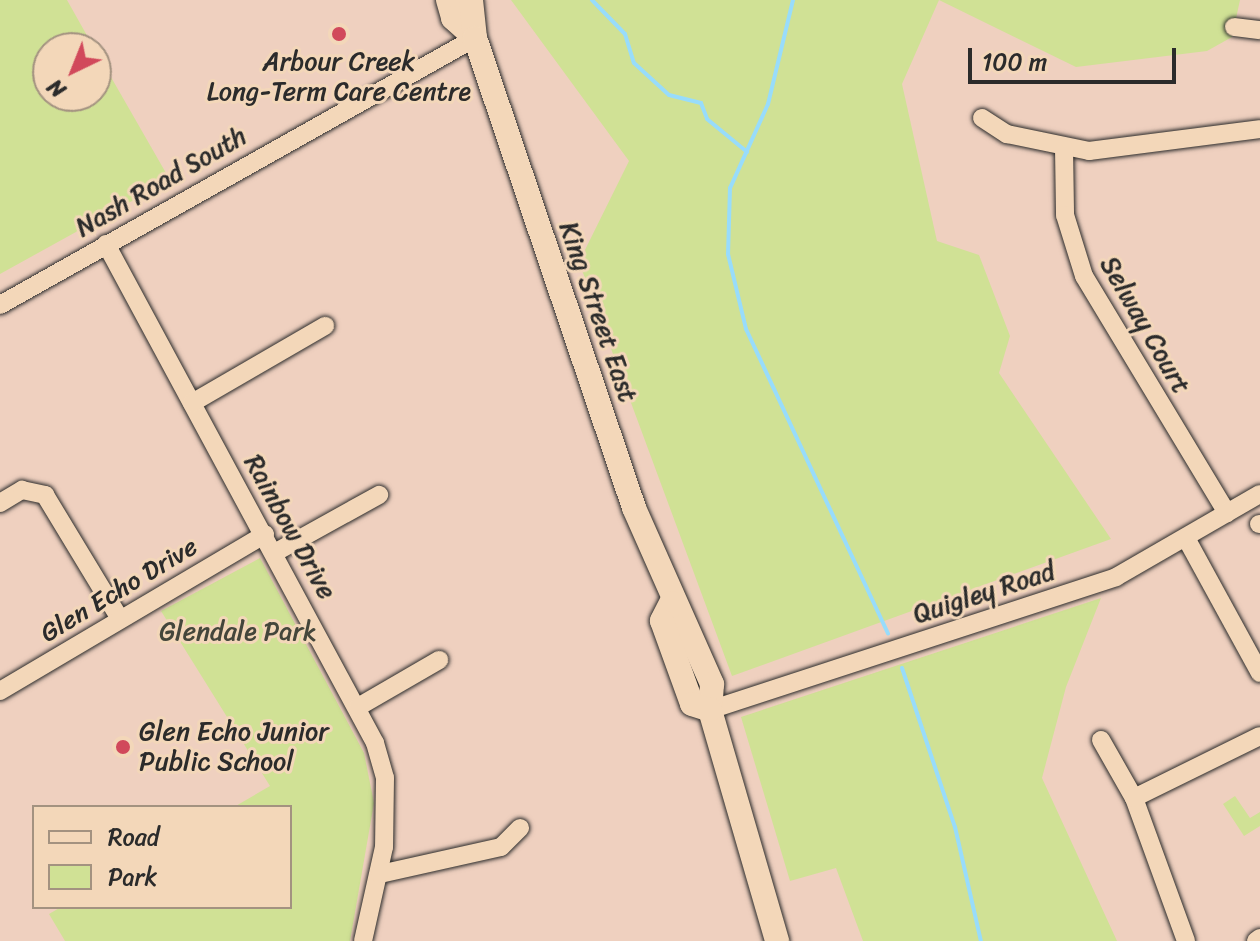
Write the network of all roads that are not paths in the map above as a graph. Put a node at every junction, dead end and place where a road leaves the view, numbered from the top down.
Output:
1 (448, 0) edge
2 (471, 0) edge
3 (1234, 27) dead end
4 (1260, 30) edge
5 (475, 38) junction
6 (982, 118) dead end
7 (1260, 129) edge
8 (1064, 148) junction
9 (106, 244) junction
10 (0, 305) edge
11 (325, 326) dead end
12 (192, 403) junction
13 (1260, 494) edge
14 (379, 495) dead end
15 (0, 503) edge
16 (1227, 513) junction
17 (265, 534) junction
18 (1186, 538) junction
19 (276, 552) junction
20 (119, 617) junction
21 (439, 660) dead end
22 (1260, 673) edge
23 (0, 691) edge
24 (358, 707) junction
25 (710, 710) junction
26 (1260, 736) edge
27 (1101, 740) dead end
28 (1134, 798) junction
29 (520, 828) dead end
30 (380, 874) junction
31 (363, 941) edge
32 (777, 941) edge
33 (1186, 941) edge

1 - 5 main road, King Street East
2 - 5 main road, King Street East
3 - 4 street
5 - 9 street, Nash Road South
5 - 25 main road, King Street East
6 - 8 street
7 - 8 street
8 - 16 street, Selway Court
9 - 10 street, Nash Road South
9 - 12 street, Rainbow Drive
11 - 12 street
12 - 17 street, Rainbow Drive
13 - 16 street, Quigley Road
14 - 19 street
15 - 20 street
16 - 18 street, Quigley Road
17 - 19 street, Rainbow Drive
17 - 20 street, Glen Echo Drive
18 - 22 street
18 - 25 street, Quigley Road
19 - 24 street, Rainbow Drive
20 - 23 street, Glen Echo Drive
21 - 24 street
24 - 30 street, Rainbow Drive
25 - 32 main road, King Street East
26 - 28 street
27 - 28 street
28 - 33 street
29 - 30 street
30 - 31 street, Rainbow Drive

